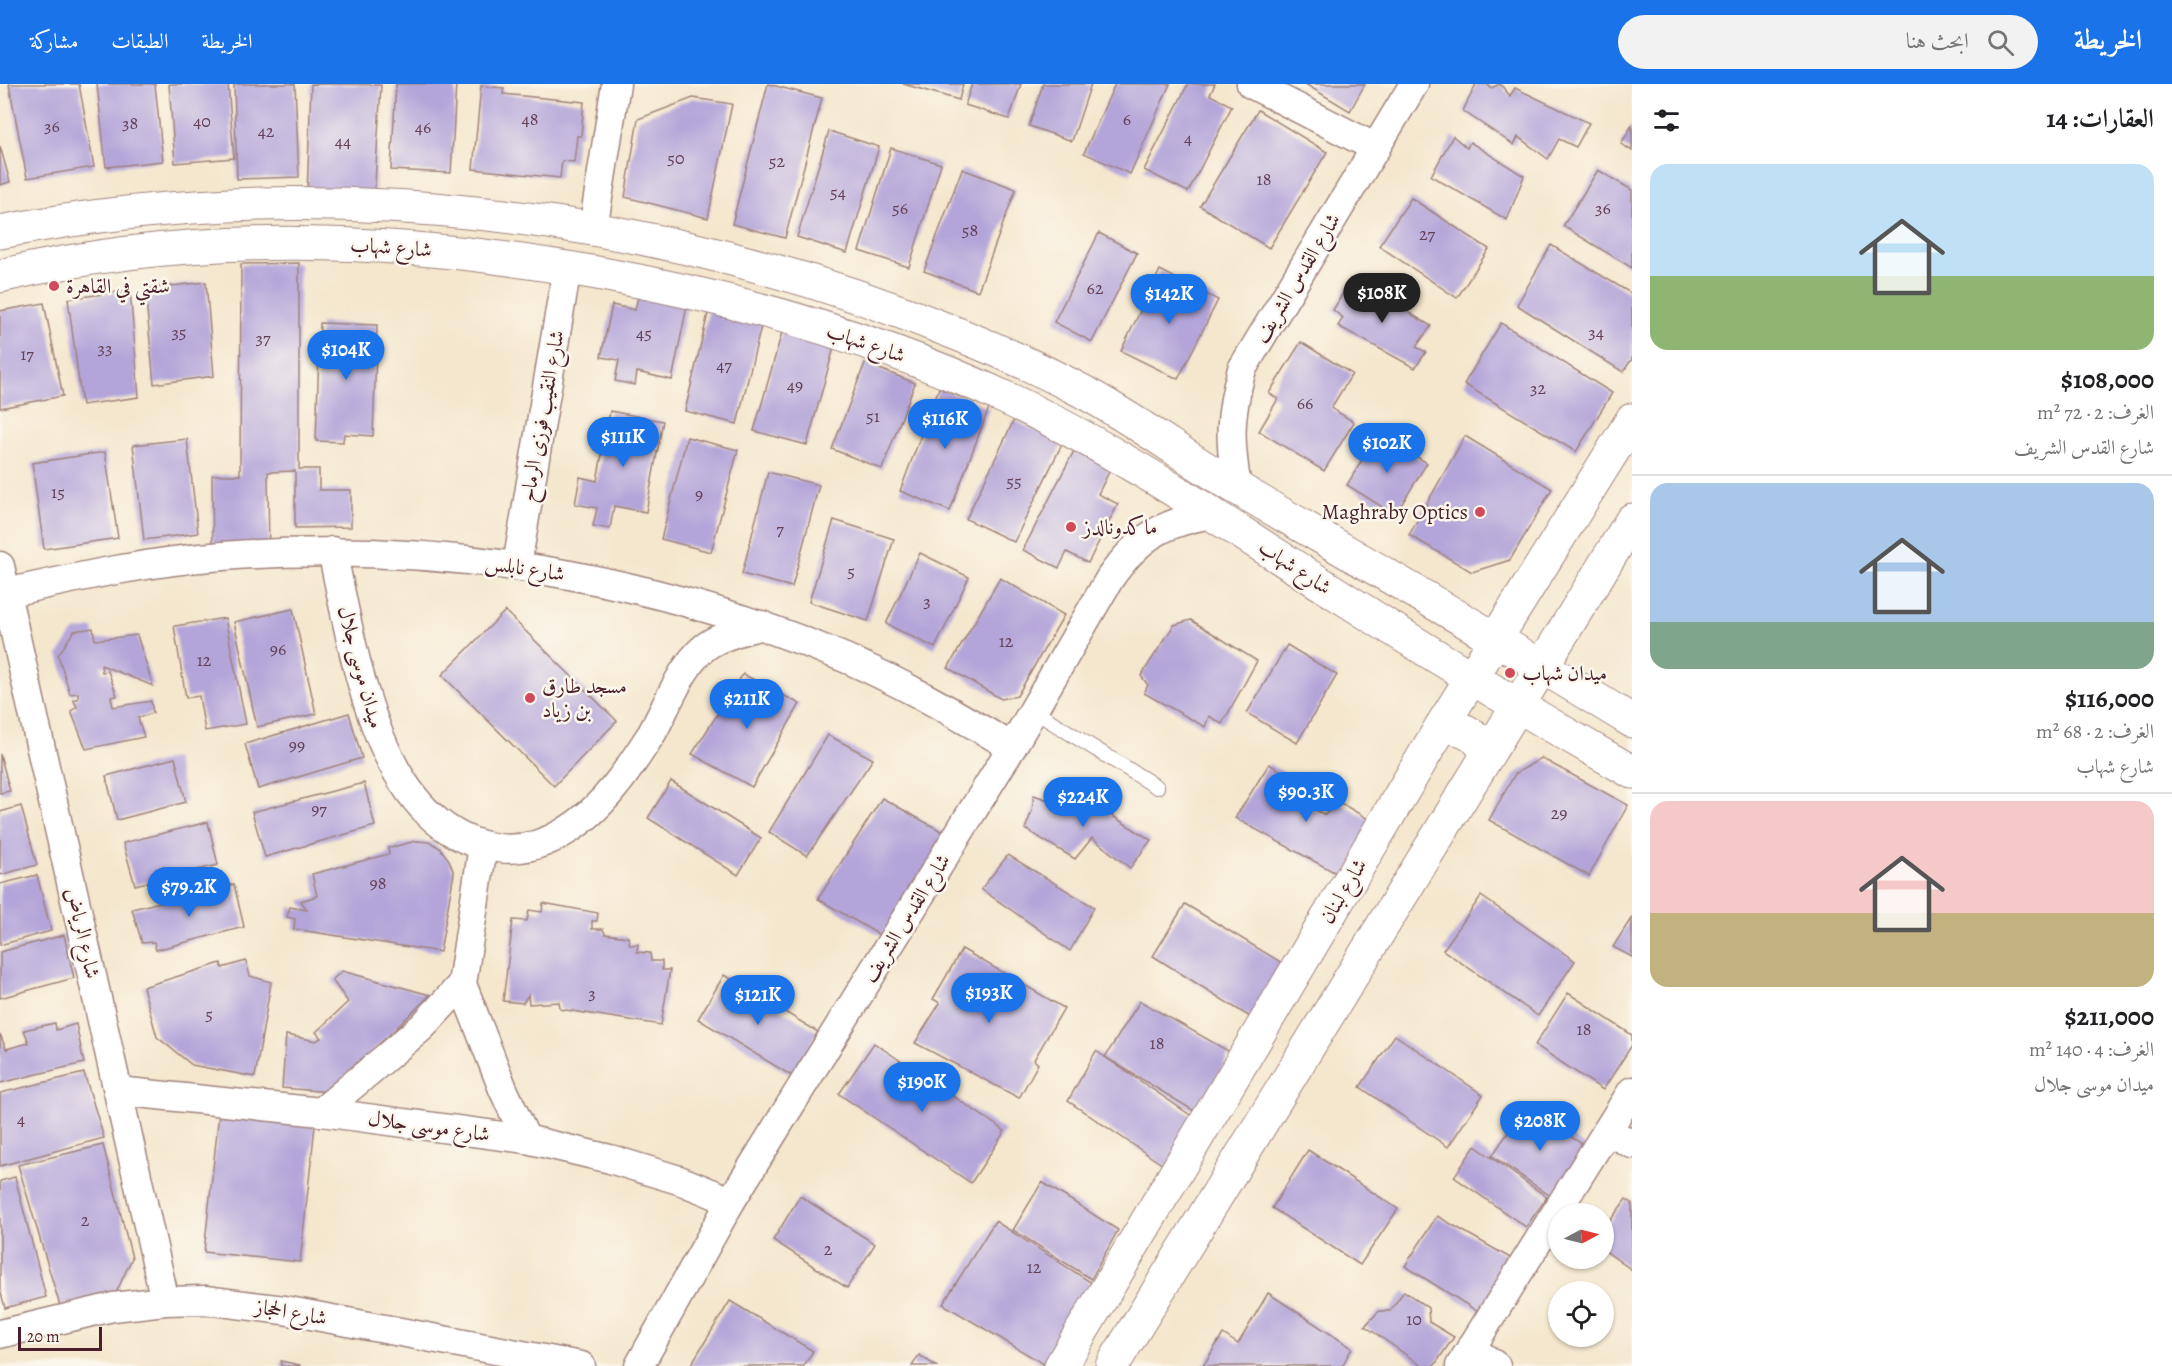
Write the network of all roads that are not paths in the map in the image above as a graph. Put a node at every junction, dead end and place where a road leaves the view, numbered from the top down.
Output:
1 (616, 84) edge
2 (1251, 84) edge
3 (1414, 84) edge
4 (1376, 148) junction
5 (593, 229) junction
6 (0, 232) edge
7 (567, 268) junction
8 (0, 276) edge
9 (1632, 420) edge
10 (1237, 487) junction
11 (1212, 514) junction
12 (1632, 520) edge
13 (332, 551) junction
14 (517, 565) junction
15 (3, 579) edge
16 (762, 626) junction
17 (1496, 639) junction
18 (1543, 667) junction
19 (1470, 679) junction
20 (1518, 707) junction
21 (1034, 711) junction
22 (1632, 721) edge
23 (1441, 727) junction
24 (1012, 747) junction
25 (1487, 755) junction
26 (1632, 772) edge
27 (1157, 787) dead end
28 (483, 846) junction
29 (462, 984) junction
30 (118, 1091) junction
31 (1632, 1091) edge
32 (321, 1112) junction
33 (1607, 1131) junction
34 (526, 1139) junction
35 (1632, 1144) edge
36 (731, 1201) junction
37 (165, 1301) junction
38 (0, 1334) edge
39 (1466, 1357) edge
40 (581, 1366) edge
41 (639, 1366) edge
42 (1060, 1366) edge
43 (1112, 1366) edge
44 (1496, 1366) edge

1 - 5 street
2 - 4 street
3 - 4 street, شارع القدس الشريف
4 - 10 street, شارع القدس الشريف
5 - 6 street, شارع شهاب
5 - 10 street, شارع شهاب
7 - 8 street, شارع شهاب
7 - 11 street, شارع شهاب
7 - 14 street, شارع النقيب فوزى الرماح
9 - 17 street, شارع لبنان
10 - 17 street, شارع شهاب
11 - 19 street, شارع شهاب
11 - 21 street, شارع القدس الشريف
12 - 18 street
13 - 14 street, شارع نابلس
13 - 15 street, شارع نابلس
13 - 28 street, ميدان موسى جلال
14 - 16 street, شارع نابلس
15 - 30 street, شارع الرياض
16 - 24 street, شارع نابلس
16 - 28 street, ميدان موسى جلال
17 - 18 street, شارع شهاب
17 - 19 street, شارع لبنان
18 - 20 street
18 - 22 street, شارع شهاب
19 - 20 street, شارع شهاب
19 - 23 street, شارع لبنان
20 - 25 street
20 - 26 street, شارع شهاب
21 - 24 street, شارع القدس الشريف
21 - 27 lane
23 - 25 street
23 - 42 street, شارع لبنان
24 - 36 street, شارع القدس الشريف
25 - 43 street
28 - 29 street
29 - 32 street
29 - 34 street
30 - 32 street, شارع موسى جلال
30 - 37 street, شارع الرياض
31 - 33 street
32 - 34 street, شارع موسى جلال
33 - 35 street
33 - 39 street
34 - 36 street, شارع موسى جلال
36 - 41 street, شارع القدس الشريف
37 - 38 street, شارع الحجاز
37 - 40 street, شارع الحجاز
39 - 44 street

